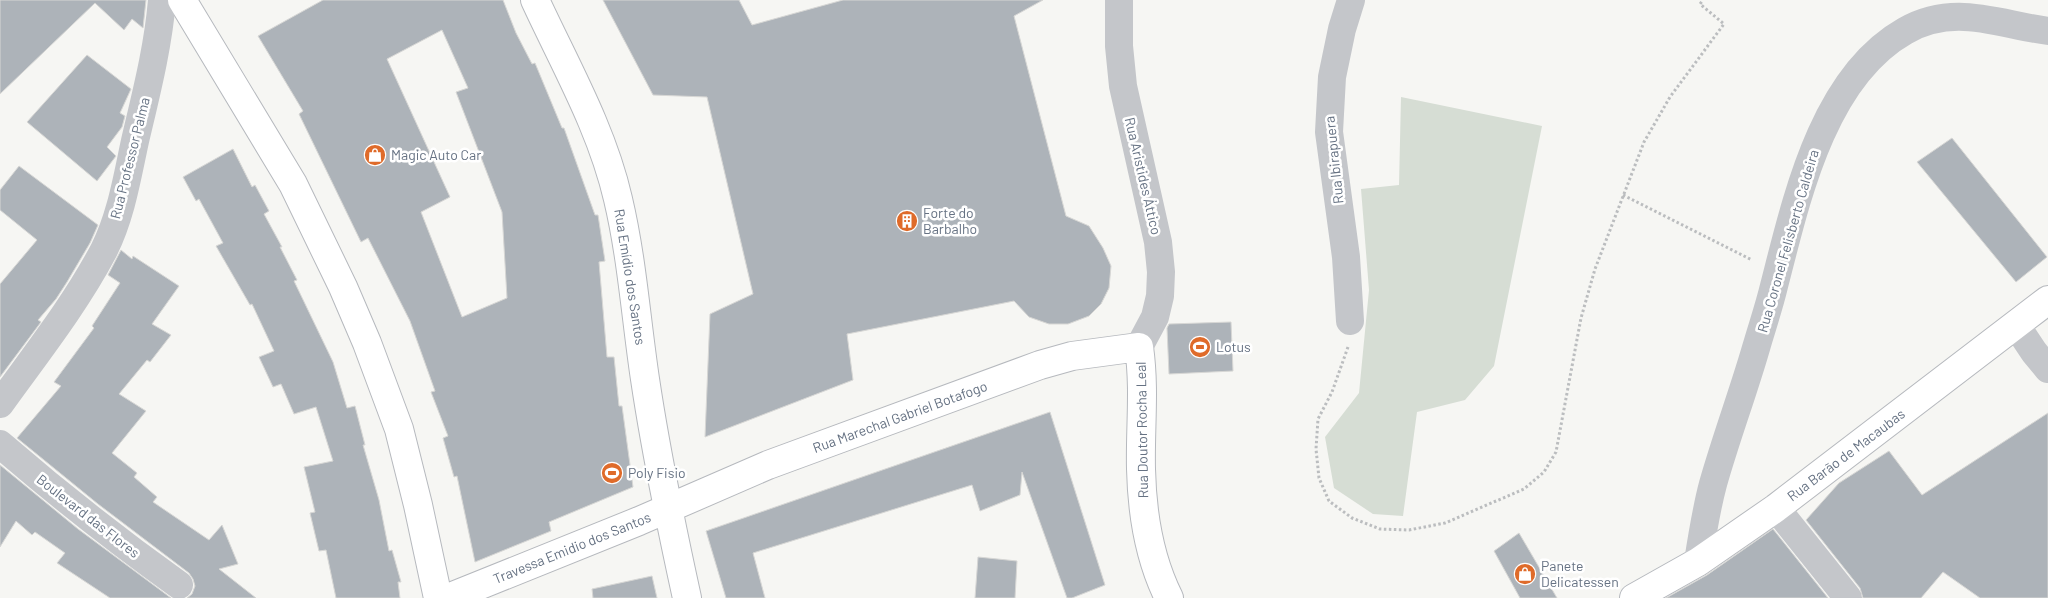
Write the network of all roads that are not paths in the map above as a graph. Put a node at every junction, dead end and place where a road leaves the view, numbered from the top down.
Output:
1 (162, 0) edge
2 (182, 0) edge
3 (535, 0) edge
4 (1119, 0) edge
5 (1351, 0) edge
6 (2048, 31) edge
7 (2048, 300) edge
8 (1350, 321) road end
9 (2016, 325) junction
10 (1139, 347) junction
11 (2048, 369) edge
12 (0, 404) edge
13 (0, 444) edge
14 (1776, 508) junction
15 (668, 509) junction
16 (1698, 562) junction
17 (179, 585) dead end
18 (438, 598) edge
19 (448, 598) edge
20 (687, 598) edge
21 (1169, 598) edge
22 (1634, 598) edge
23 (1848, 598) edge

1 - 12 street, Rua Professor Palma
2 - 18 street
3 - 15 street, Rua Emídio dos Santos
4 - 10 street, Rua Aristides Áttico
5 - 8 street, Rua Ibirapuera
6 - 16 street, Rua Coronel Felisberto Caldeira
7 - 9 street, Rua Barão de Macaubas
9 - 11 street
9 - 14 street, Rua Barão de Macaubas
10 - 15 street, Rua Marechal Gabriel Botafogo
10 - 21 street, Rua Doutor Rocha Leal
13 - 17 street, Boulevard das Flores
14 - 16 street, Rua Barão de Macaubas
14 - 23 street
15 - 19 street, Travessa Emidio dos Santos
15 - 20 street, Rua Emídio dos Santos
16 - 22 street, Rua Barão de Macaubas

